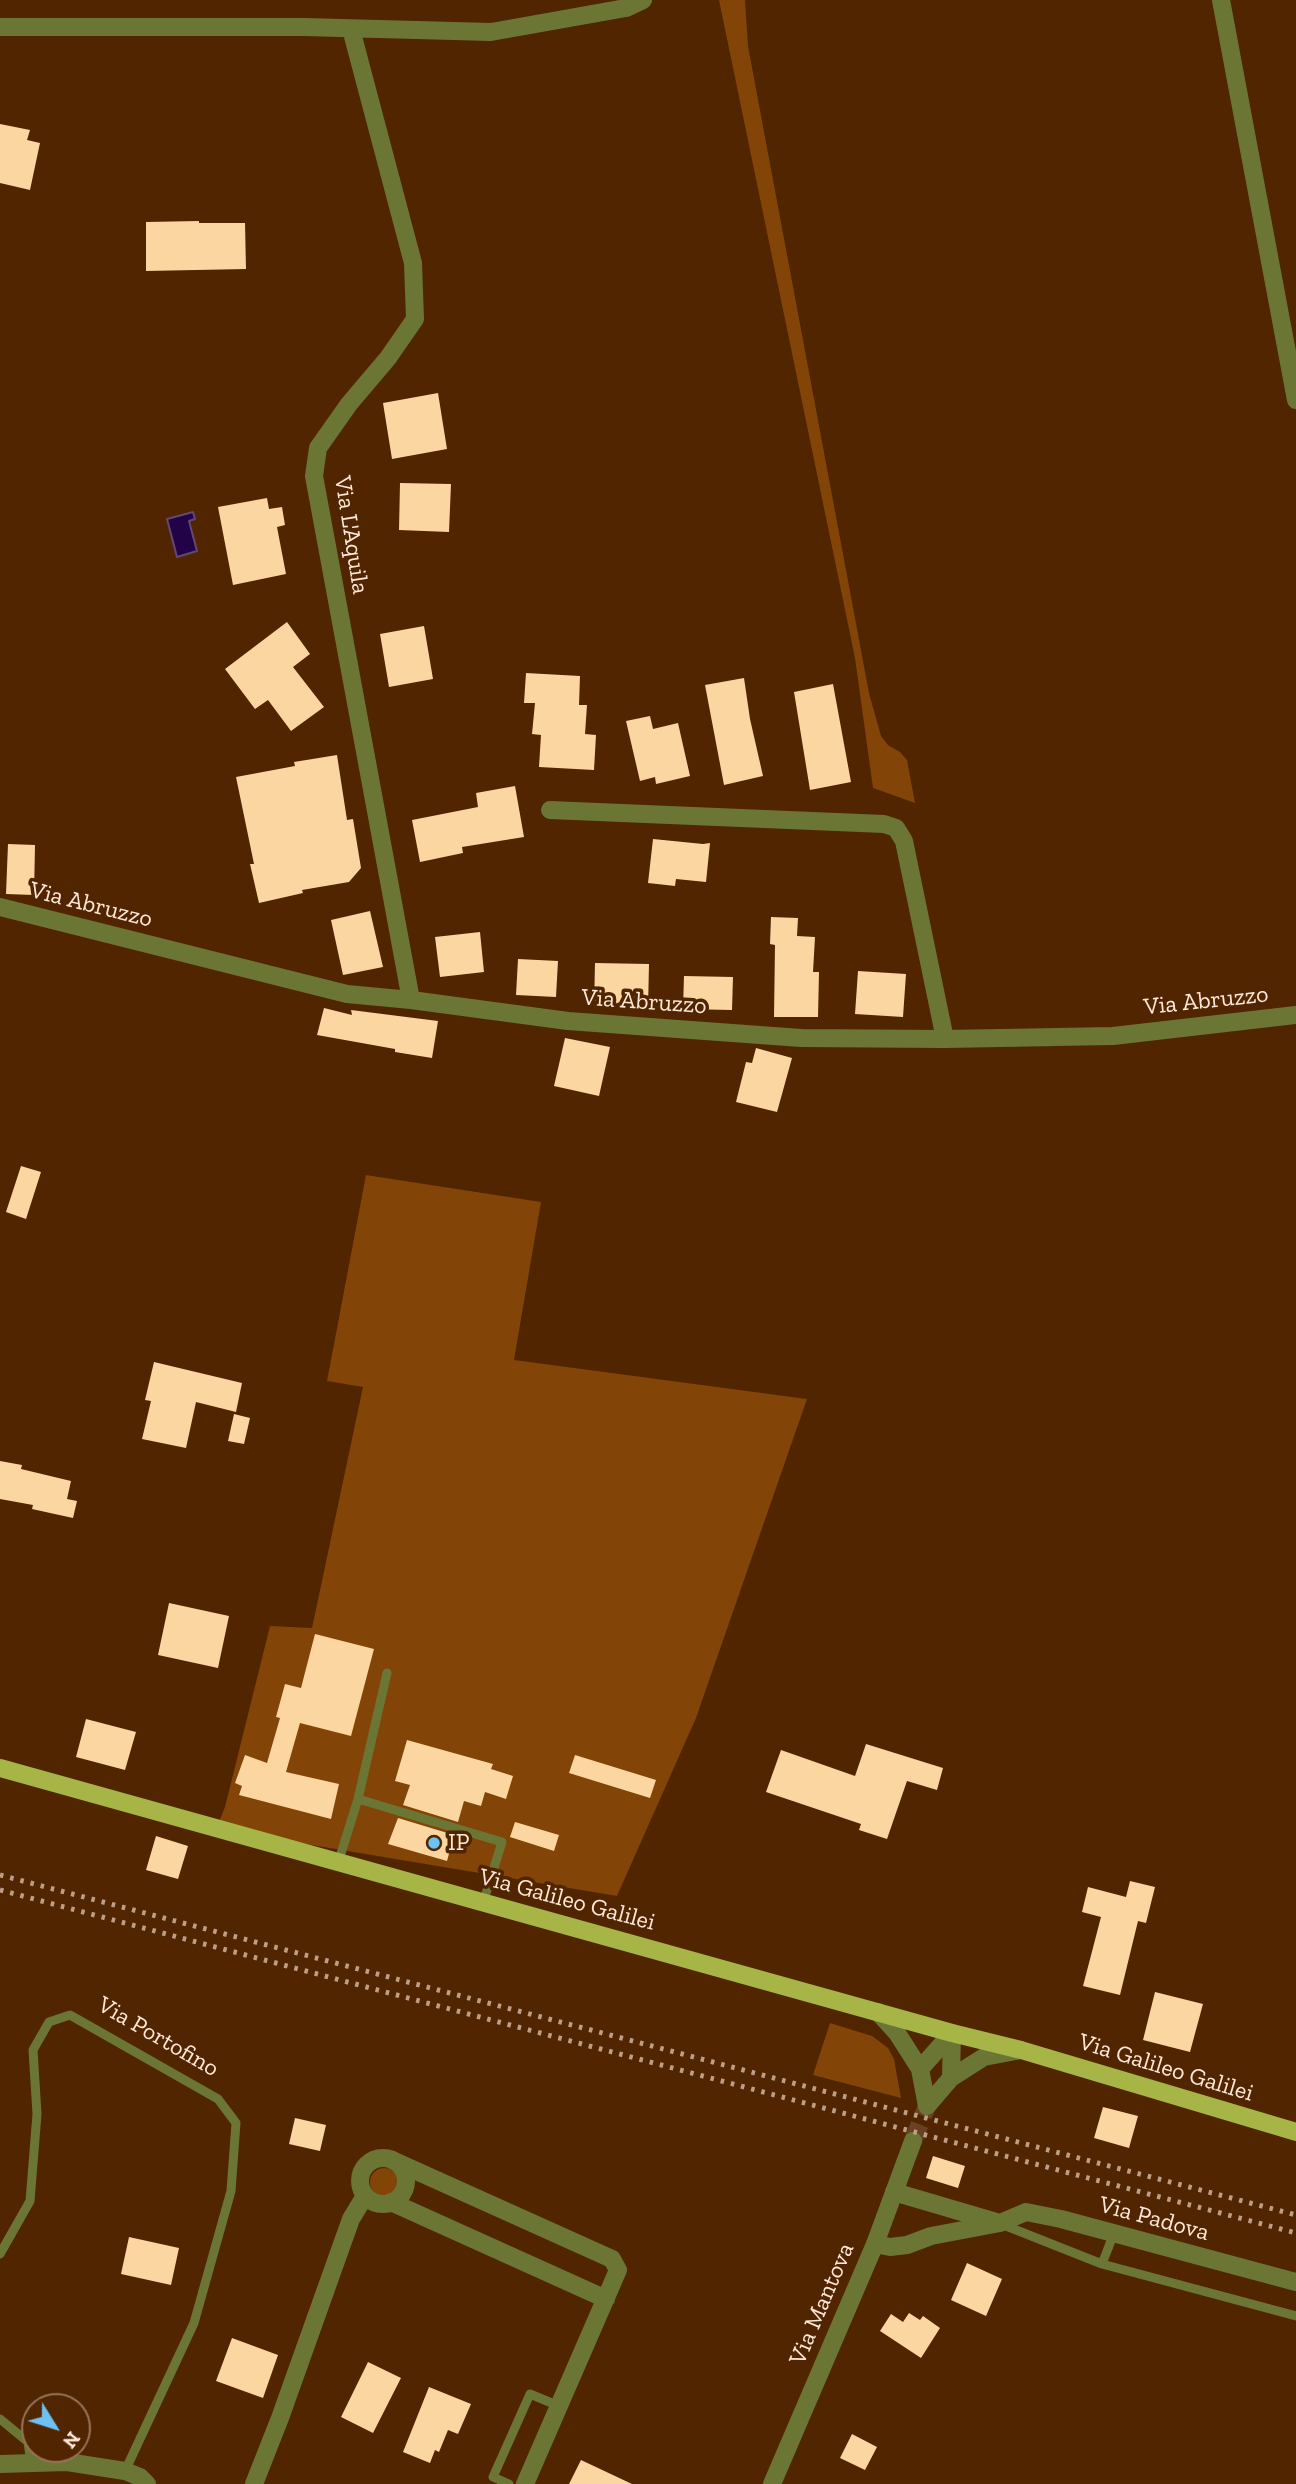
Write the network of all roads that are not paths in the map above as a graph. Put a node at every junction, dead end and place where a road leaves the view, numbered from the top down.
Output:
1 (643, 0) edge
2 (1220, 0) edge
3 (0, 27) edge
4 (351, 29) junction
5 (1296, 400) edge
6 (550, 810) dead end
7 (0, 907) edge
8 (411, 1000) junction
9 (1296, 1015) edge
10 (945, 1039) junction
11 (387, 1673) dead end
12 (0, 1768) edge
13 (358, 1799) junction
14 (338, 1863) junction
15 (483, 1903) junction
16 (878, 2011) junction
17 (952, 2033) junction
18 (1021, 2050) junction
19 (920, 2069) junction
20 (951, 2078) junction
21 (1296, 2132) edge
22 (913, 2141) tunnel mouth
23 (392, 2160) junction
24 (894, 2192) junction
25 (365, 2196) junction
26 (391, 2202) junction
27 (1000, 2223) junction
28 (1114, 2233) junction
29 (874, 2244) junction
30 (0, 2254) edge
31 (1102, 2264) junction
32 (1296, 2282) edge
33 (606, 2299) junction
34 (1296, 2316) edge
35 (559, 2406) junction
36 (0, 2419) edge
37 (21, 2436) edge
38 (31, 2463) edge
39 (73, 2463) edge
40 (0, 2464) edge
41 (125, 2471) junction
42 (147, 2484) edge
43 (254, 2484) edge
44 (509, 2484) edge
45 (525, 2484) edge
46 (772, 2484) edge

1 - 4 street
2 - 5 street
3 - 4 street
4 - 8 street, Via L'Aquila
6 - 10 street
7 - 8 street, Via Abruzzo
8 - 10 street, Via Abruzzo
9 - 10 street, Via Abruzzo
11 - 13 lane
12 - 14 main road, Via Galileo Galilei
13 - 14 lane
13 - 15 lane
14 - 15 main road, Via Galileo Galilei
15 - 16 main road, Via Galileo Galilei
16 - 17 main road, Via Galileo Galilei
16 - 19 street
17 - 18 main road, Via Galileo Galilei
17 - 19 street
17 - 20 street
18 - 20 street
18 - 21 main road, Via Galileo Galilei
19 - 20 street
22 - 24 street, Via Mantova
23 - 25 street
23 - 26 street
23 - 33 street
24 - 27 street
24 - 29 street, Via Mantova
25 - 26 street
25 - 43 street
26 - 33 street
27 - 28 street, Via Padova
27 - 29 street, Via Padova
27 - 31 lane
28 - 31 lane
28 - 32 street, Via Padova
29 - 46 street, Via Mantova
30 - 41 lane, Via Portofino
31 - 34 lane
33 - 35 street
35 - 44 lane
35 - 45 street
36 - 37 lane
38 - 40 street
39 - 41 street
41 - 42 street

